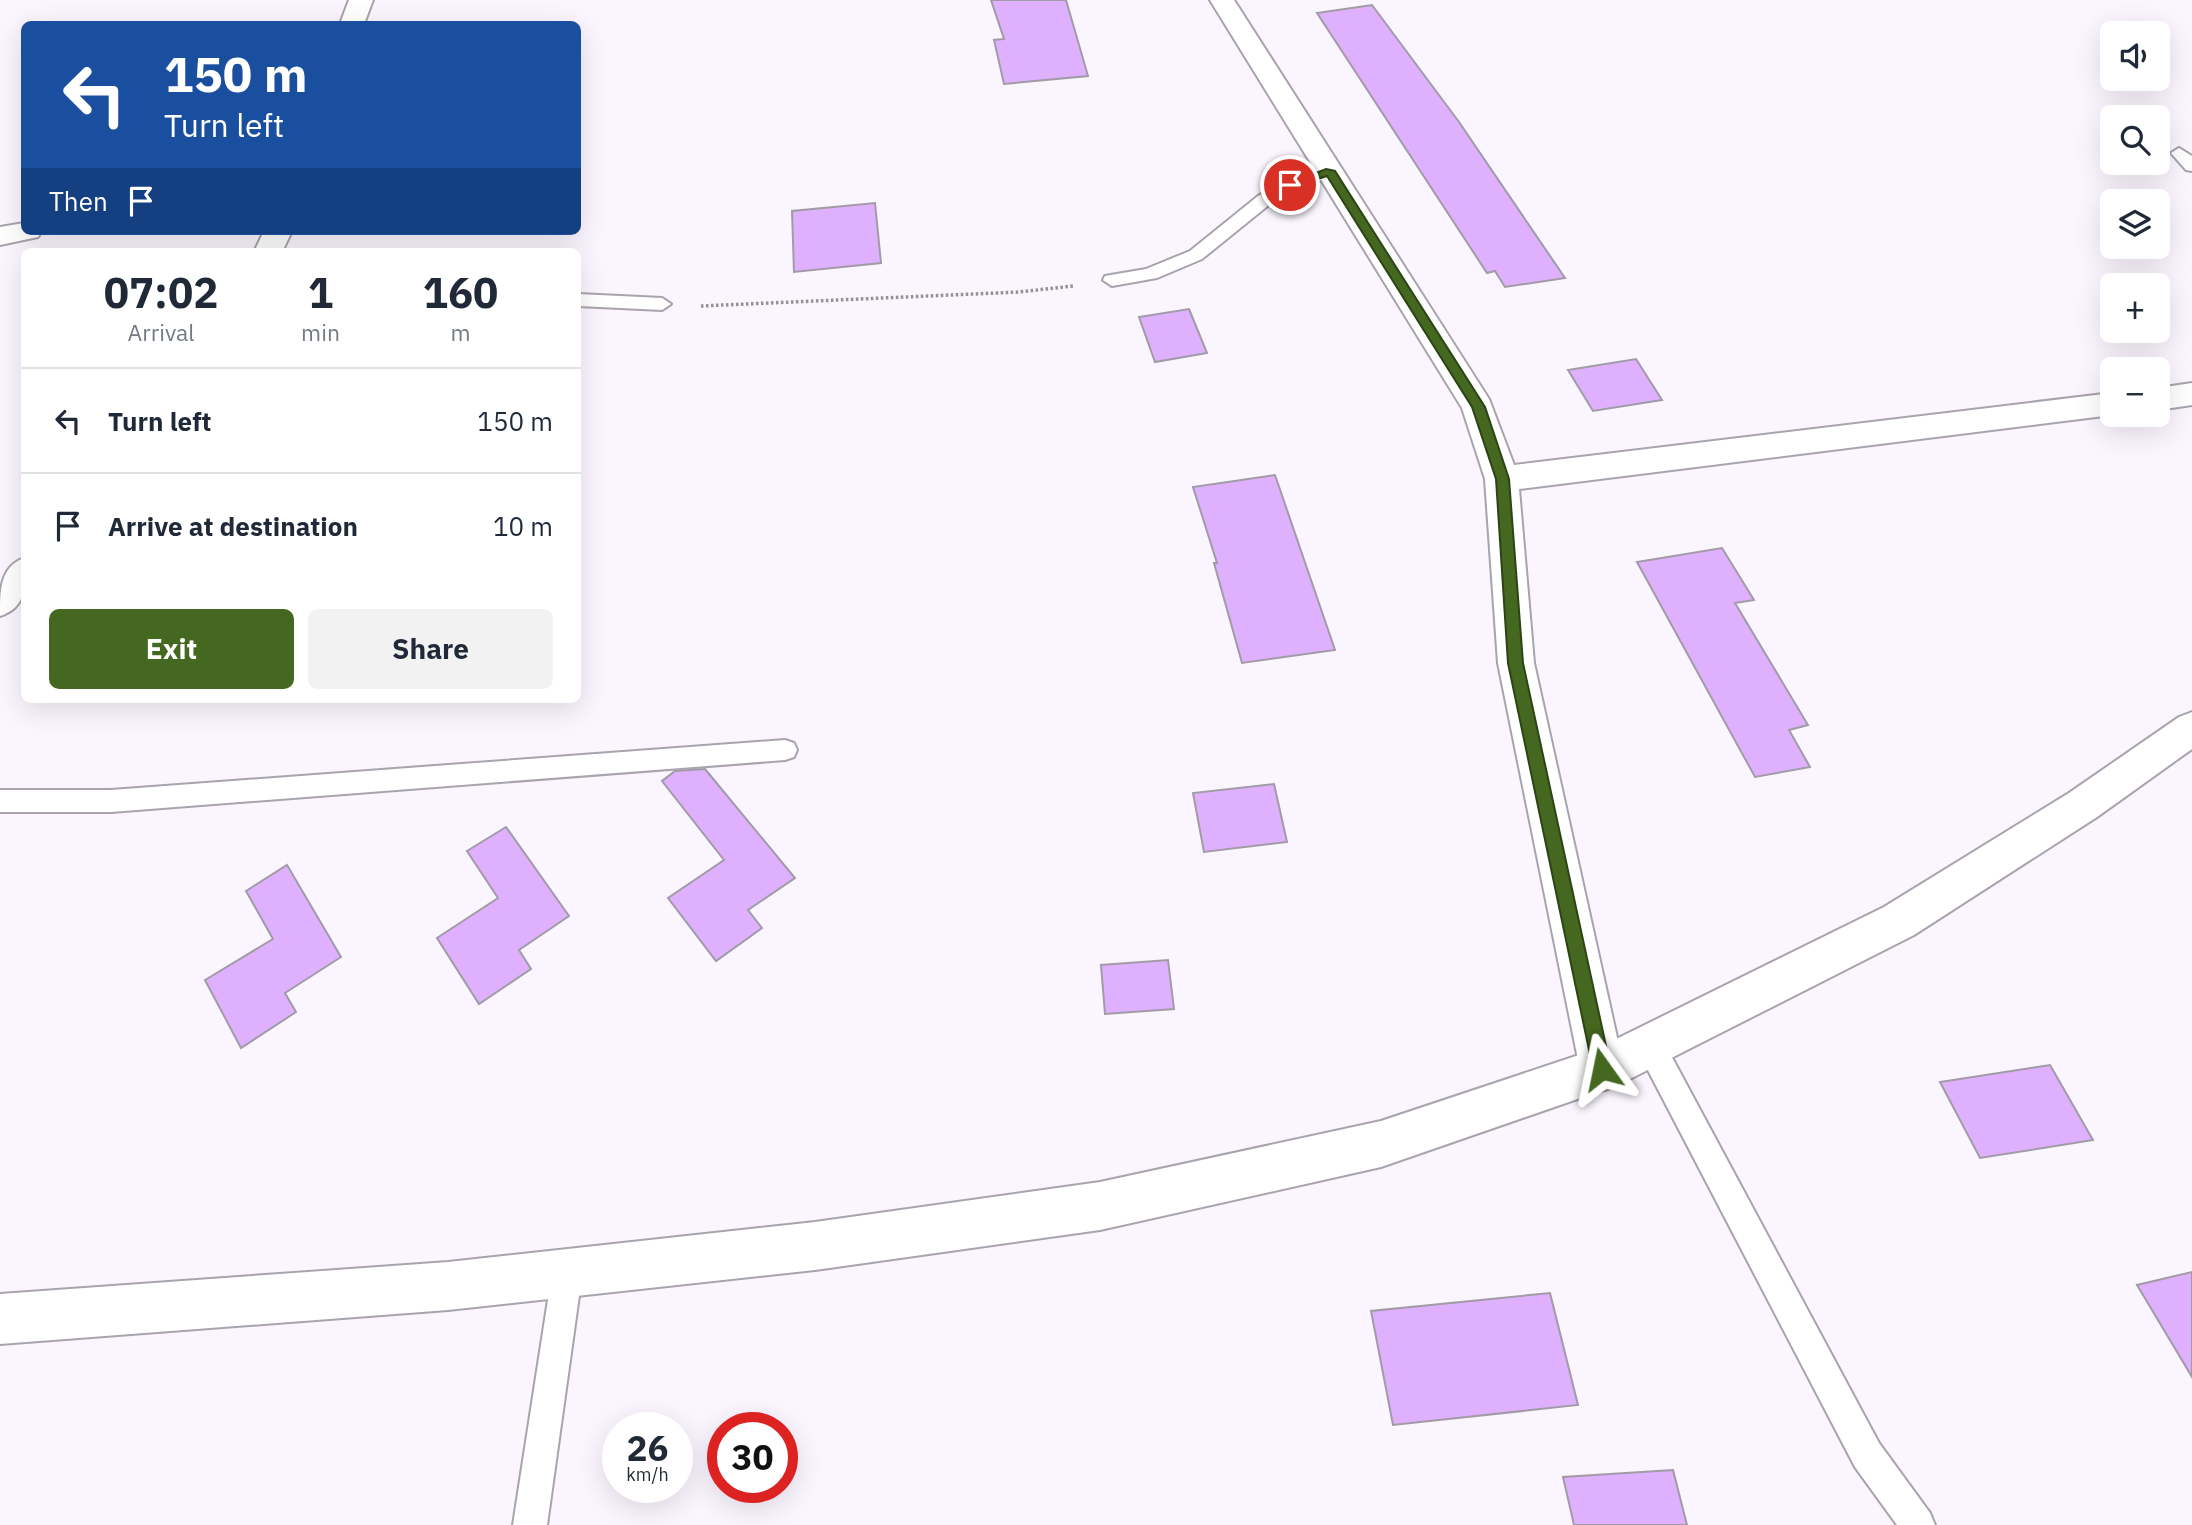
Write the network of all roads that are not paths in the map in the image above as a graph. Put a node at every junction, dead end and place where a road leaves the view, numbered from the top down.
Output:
1 (361, 0) edge
2 (1222, 0) edge
3 (353, 21) edge
4 (2179, 153) dead end
5 (2192, 166) edge
6 (1329, 171) junction
7 (21, 232) edge
8 (0, 236) edge
9 (1112, 280) road end
10 (581, 300) edge
11 (662, 304) road end
12 (2192, 394) edge
13 (2170, 397) edge
14 (2100, 405) edge
15 (1503, 479) junction
16 (21, 575) edge
17 (0, 602) edge
18 (2192, 728) edge
19 (785, 750) dead end
20 (0, 801) edge
21 (1650, 1045) junction
22 (1602, 1069) junction
23 (567, 1274) junction
24 (0, 1319) edge
25 (530, 1525) edge
26 (1918, 1525) edge

1 - 3 street
2 - 6 street
4 - 5 lane
6 - 9 lane
6 - 15 street
7 - 8 street
10 - 11 lane
12 - 13 street
14 - 15 street
15 - 22 street
16 - 17 street
18 - 21 street
19 - 20 lane
21 - 22 street
21 - 26 lane
22 - 23 street
23 - 24 street
23 - 25 lane

